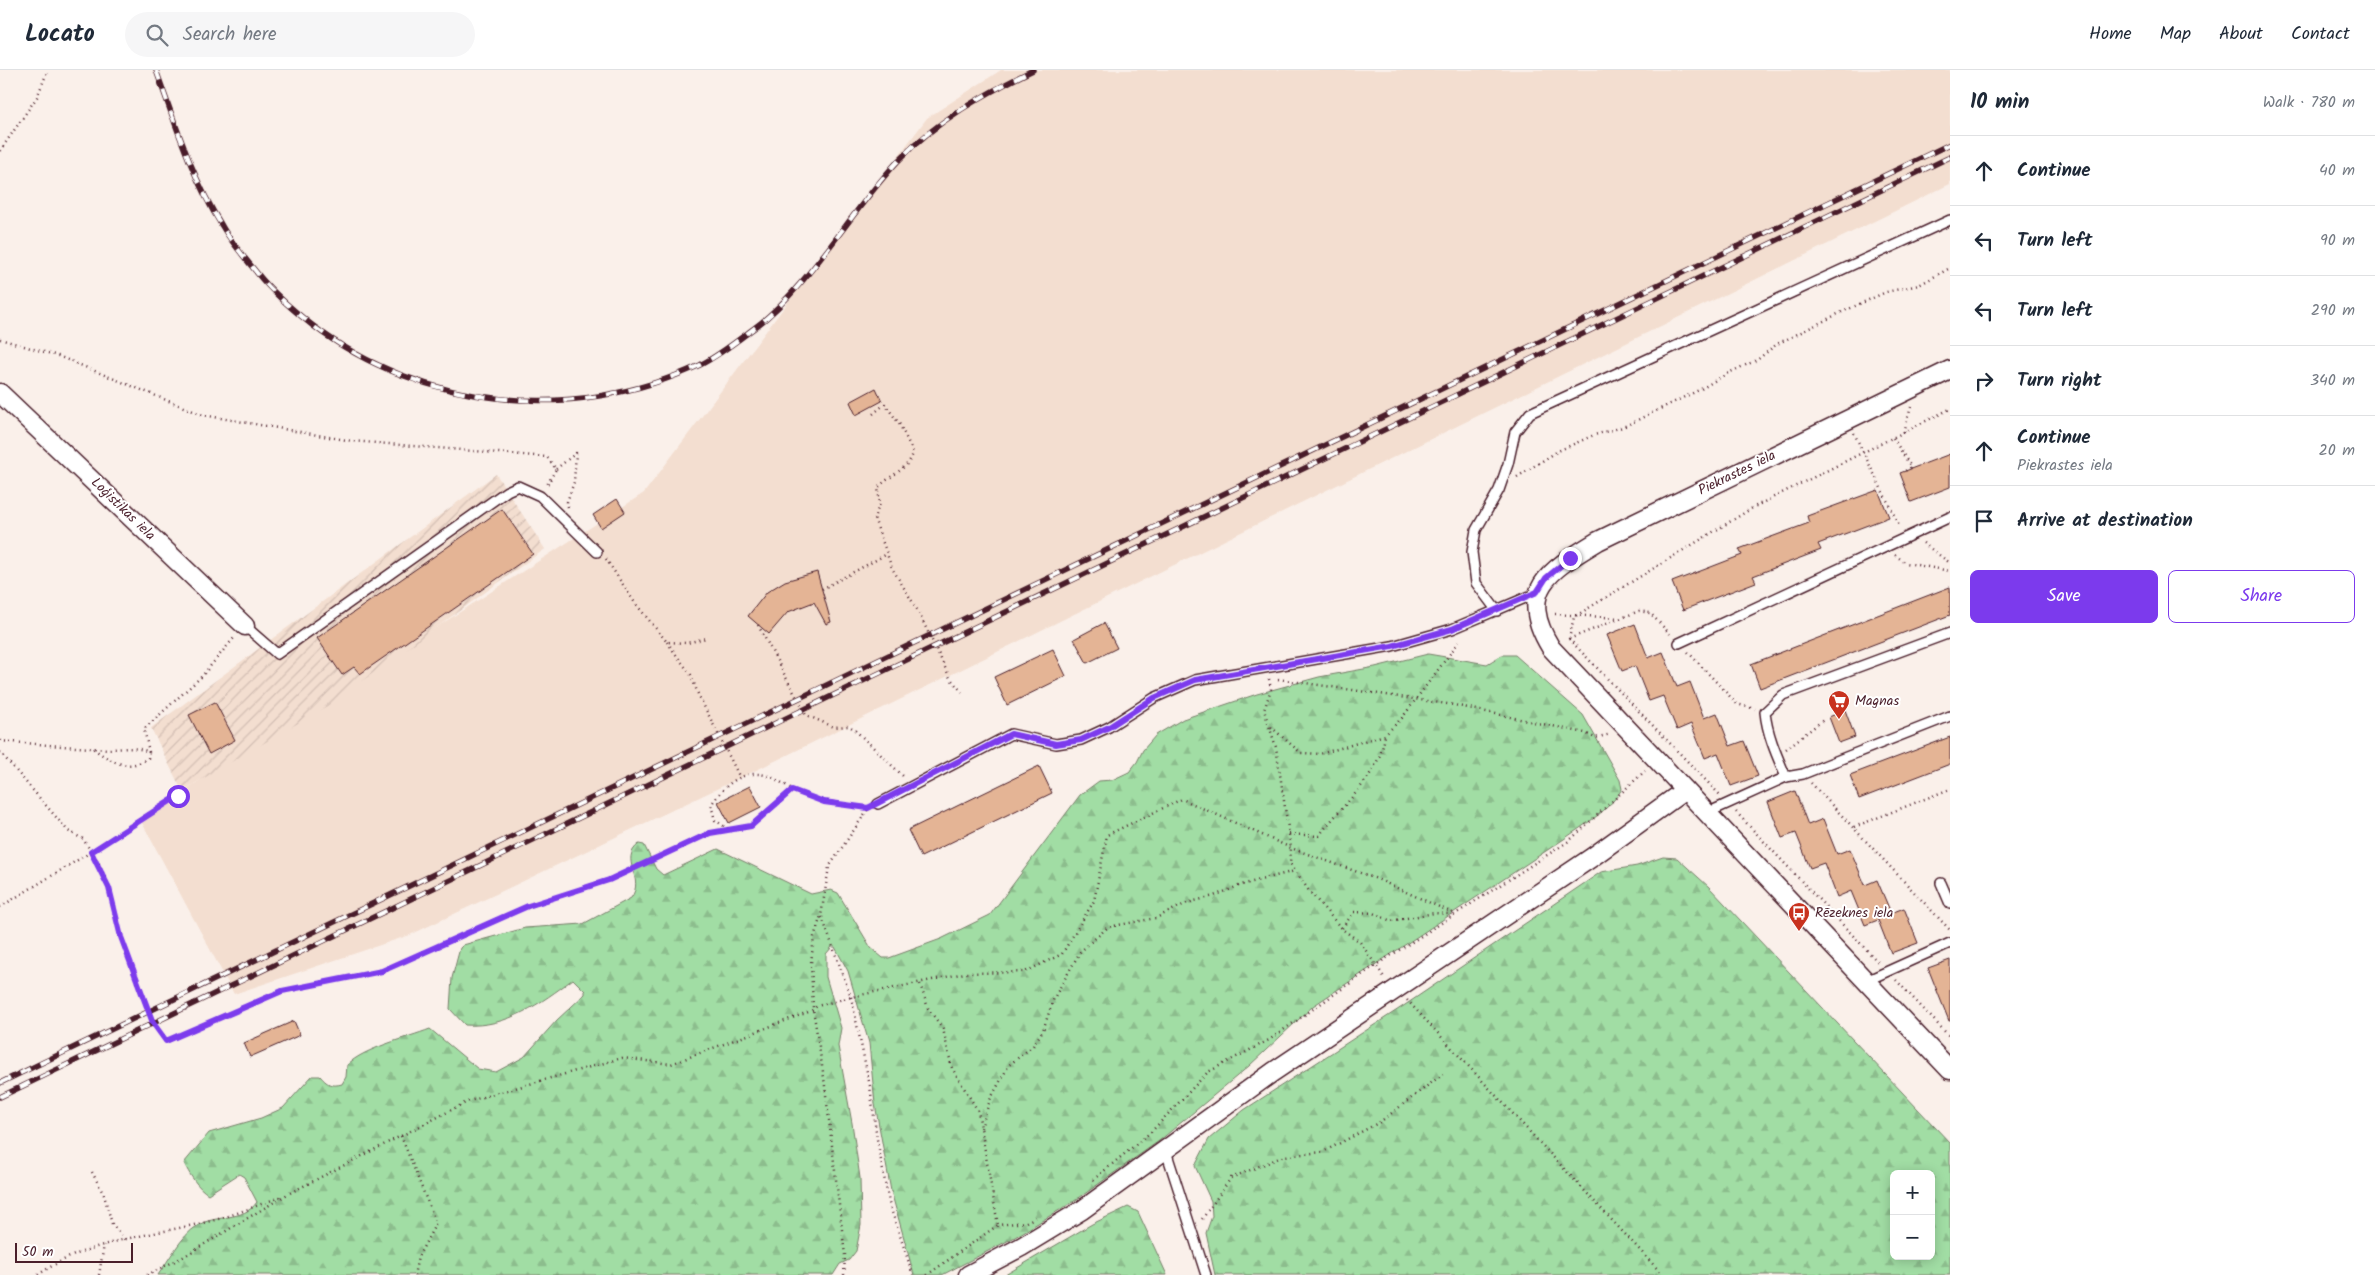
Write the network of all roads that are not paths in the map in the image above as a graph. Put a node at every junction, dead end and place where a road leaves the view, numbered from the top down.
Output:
1 (1950, 220) edge
2 (1950, 370) edge
3 (0, 392) edge
4 (1950, 517) edge
5 (597, 552) road end
6 (1537, 592) junction
7 (1497, 611) junction
8 (245, 626) joint
9 (1950, 634) edge
10 (1679, 643) dead end
11 (1950, 716) edge
12 (1786, 776) junction
13 (1685, 790) junction
14 (878, 804) road end
15 (1707, 812) junction
16 (1941, 883) dead end
17 (1950, 904) edge
18 (1950, 943) edge
19 (1866, 981) junction
20 (1950, 1070) edge
21 (1166, 1150) junction
22 (968, 1275) edge
23 (1206, 1275) edge

1 - 7 lane
2 - 6 street, Piekrastes iela
3 - 8 street, Loģistikas iela
4 - 10 lane
5 - 8 lane
6 - 7 lane
6 - 13 street
7 - 14 lane
9 - 12 lane
11 - 12 lane
12 - 15 lane
13 - 15 street
13 - 21 street
15 - 19 street
16 - 17 lane
18 - 19 lane
19 - 20 street
21 - 22 street
21 - 23 lane

